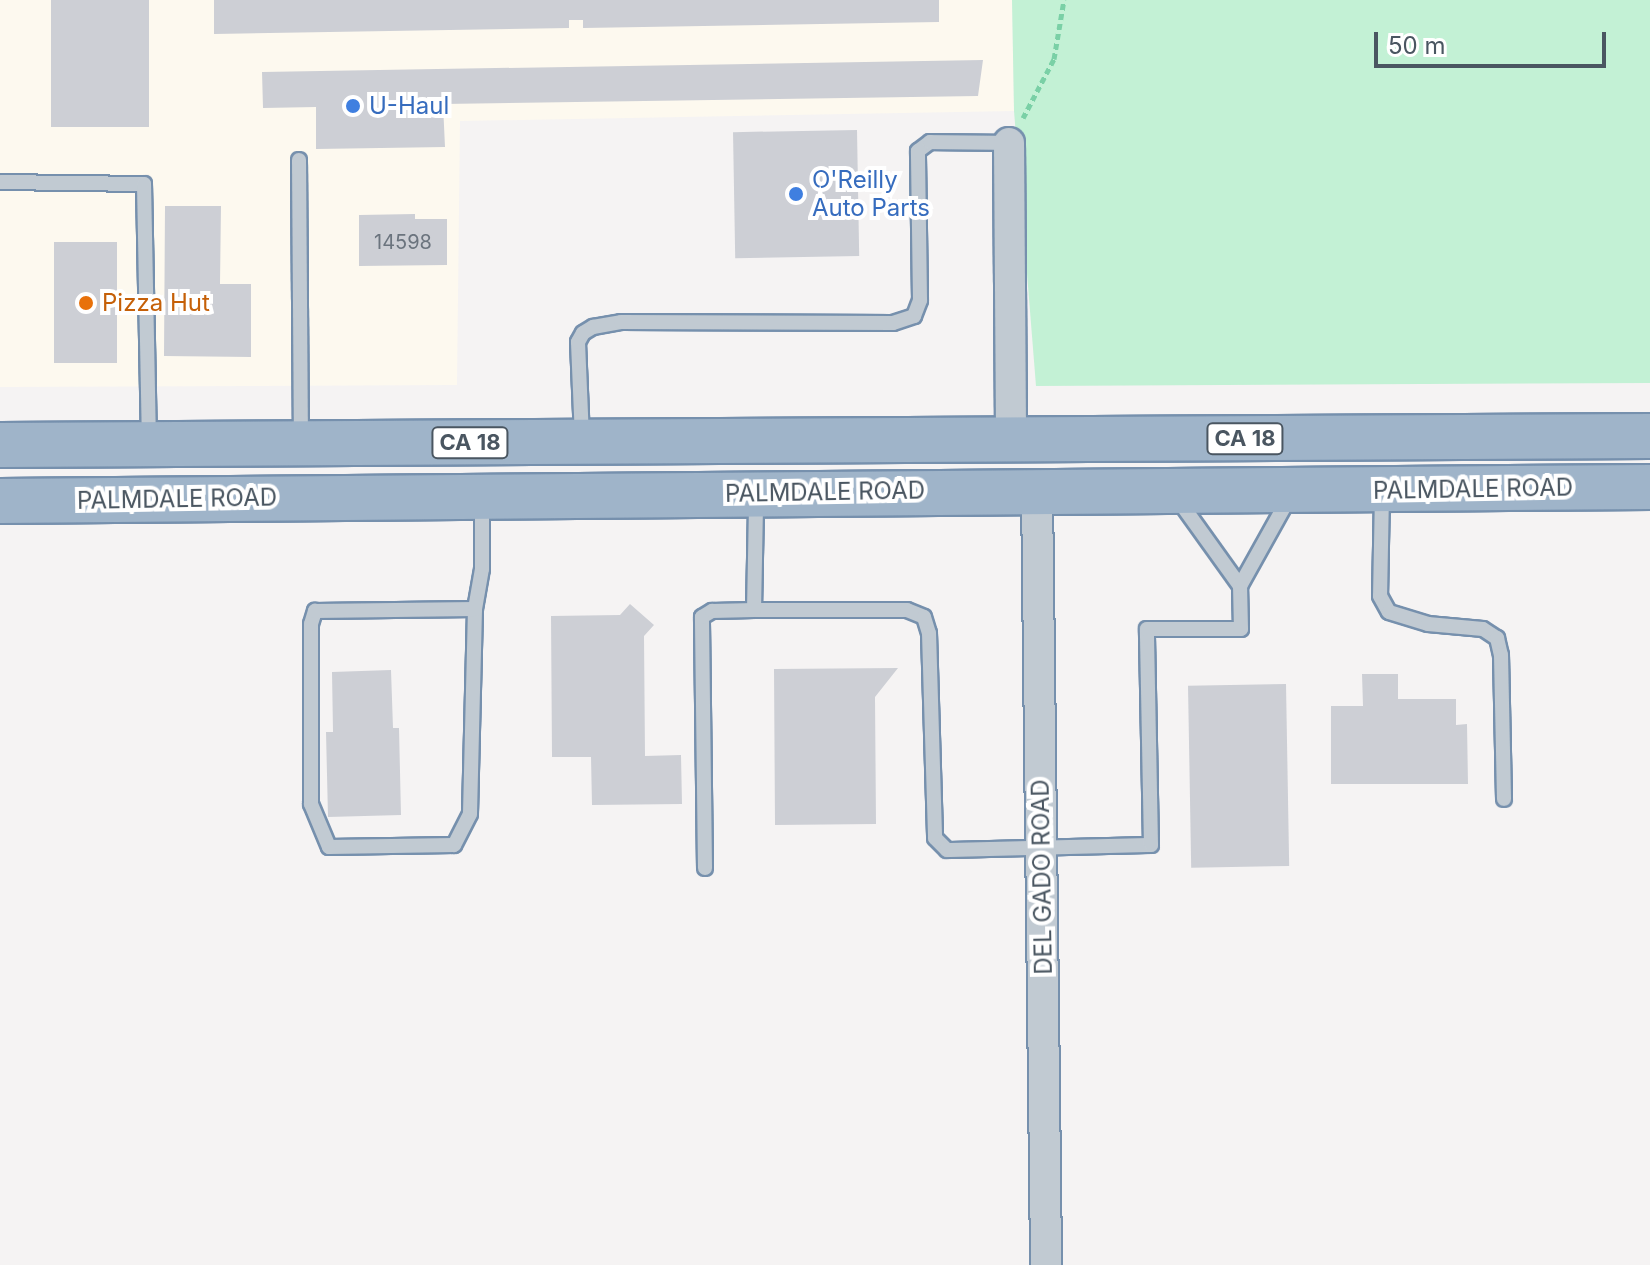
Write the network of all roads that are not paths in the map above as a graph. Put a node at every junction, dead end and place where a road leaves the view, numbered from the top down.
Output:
1 (1009, 143) joint
2 (299, 160) dead end
3 (0, 182) edge
4 (1650, 436) edge
5 (1011, 440) junction
6 (582, 442) junction
7 (301, 444) junction
8 (0, 445) edge
9 (149, 445) junction
10 (1650, 487) edge
11 (1037, 490) junction
12 (1382, 490) junction
13 (1293, 491) junction
14 (756, 492) junction
15 (1173, 492) junction
16 (482, 495) junction
17 (0, 501) edge
18 (1240, 586) junction
19 (475, 609) junction
20 (754, 610) junction
21 (1504, 799) dead end
22 (1042, 846) junction
23 (705, 868) dead end
24 (1046, 1265) edge

1 - 5 street
1 - 6 lane
2 - 7 lane
3 - 9 lane
4 - 5 highway, PALMDALE ROAD / CA 18
5 - 6 highway, PALMDALE ROAD / CA 18
6 - 7 highway, PALMDALE ROAD / CA 18
7 - 9 highway, PALMDALE ROAD / CA 18
8 - 9 highway, PALMDALE ROAD / CA 18
10 - 12 highway, PALMDALE ROAD / CA 18
11 - 14 highway, PALMDALE ROAD / CA 18
11 - 15 highway, PALMDALE ROAD / CA 18
11 - 22 street, DEL GADO ROAD
12 - 13 highway, PALMDALE ROAD / CA 18
12 - 21 lane
13 - 15 highway, PALMDALE ROAD / CA 18
13 - 18 lane
14 - 16 highway, PALMDALE ROAD / CA 18
14 - 20 lane
15 - 18 lane
16 - 17 highway, PALMDALE ROAD / CA 18
16 - 19 lane
18 - 22 lane
19 - 19 lane
20 - 22 lane
20 - 23 lane
22 - 24 street, DEL GADO ROAD

